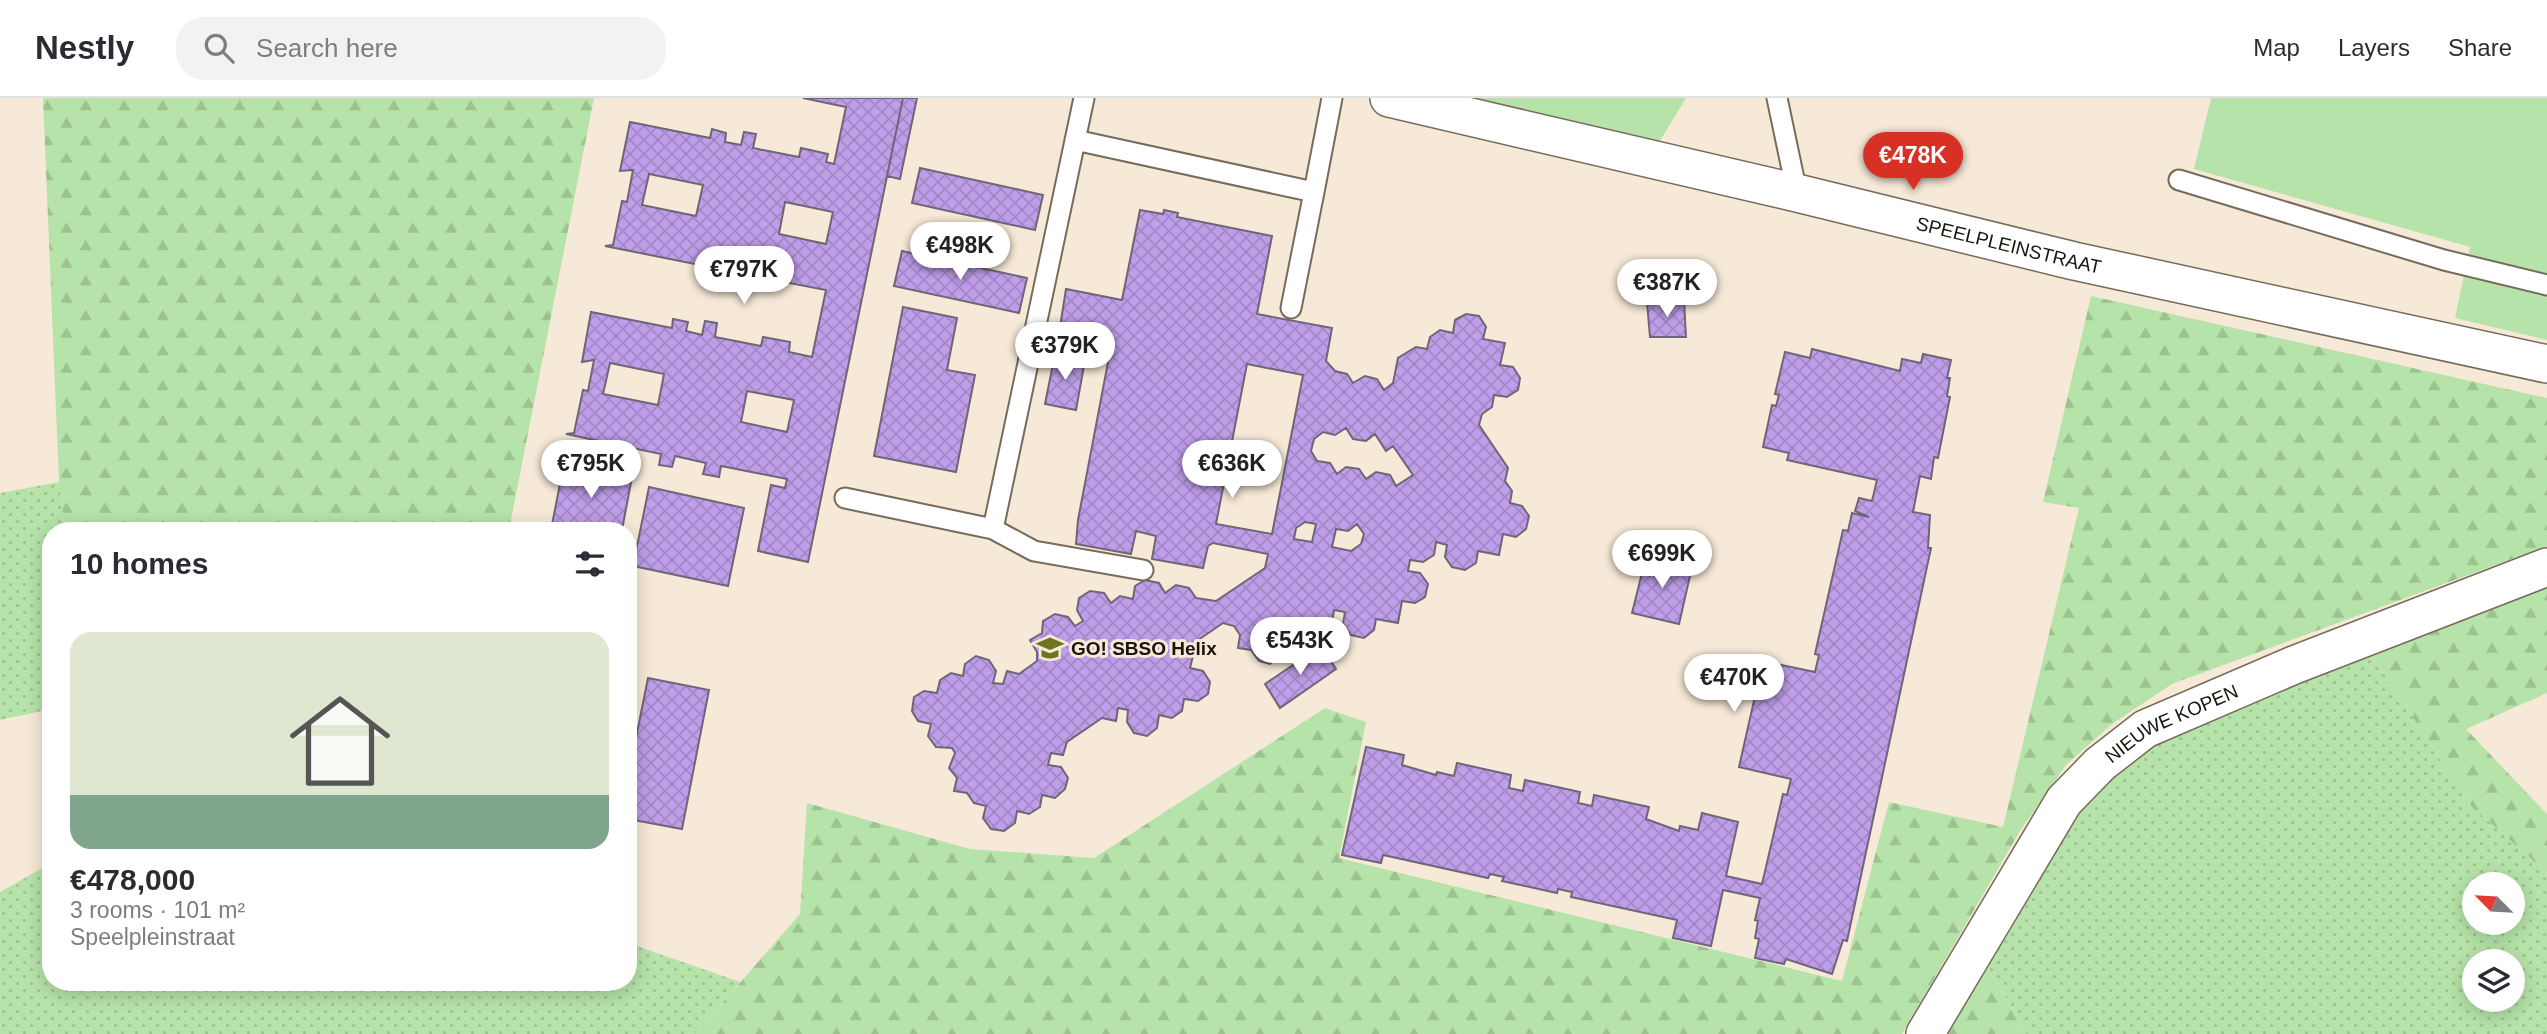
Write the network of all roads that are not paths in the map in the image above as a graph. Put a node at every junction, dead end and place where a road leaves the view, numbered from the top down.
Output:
1 (1084, 98) edge
2 (1332, 98) edge
3 (1389, 98) edge
4 (1777, 98) edge
5 (1075, 140) junction
6 (2179, 180) dead end
7 (1314, 192) junction
8 (1797, 193) junction
9 (2547, 285) edge
10 (1292, 308) dead end
11 (2547, 364) edge
12 (845, 498) dead end
13 (993, 529) junction
14 (2547, 567) edge
15 (1143, 570) dead end
16 (1925, 1034) edge

1 - 5 lane
2 - 7 lane
3 - 8 street, SPEELPLEINSTRAAT
4 - 8 lane
5 - 7 lane
5 - 13 lane
6 - 9 lane
7 - 10 lane
8 - 11 street, SPEELPLEINSTRAAT
12 - 13 lane
13 - 15 lane
14 - 16 street, NIEUWE KOPEN

